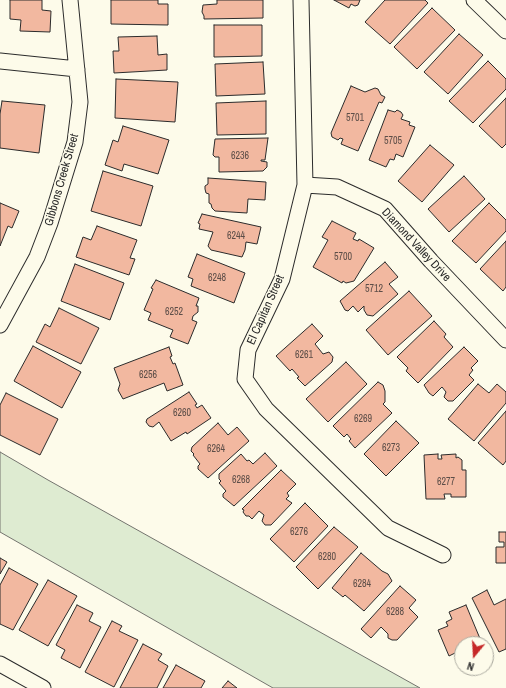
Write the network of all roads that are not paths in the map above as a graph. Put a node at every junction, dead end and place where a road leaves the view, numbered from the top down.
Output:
1 (70, 0) edge
2 (301, 0) edge
3 (474, 0) edge
4 (506, 31) edge
5 (0, 61) edge
6 (77, 69) junction
7 (305, 185) junction
8 (0, 325) edge
9 (506, 340) edge
10 (443, 555) dead end
11 (1, 667) edge
12 (43, 688) edge

1 - 6 street, Gibbons Creek Street
2 - 7 street, El Capitan Street
3 - 4 street
5 - 6 street
6 - 8 street, Gibbons Creek Street
7 - 9 street, Diamond Valley Drive
7 - 10 street, El Capitan Street
11 - 12 street

